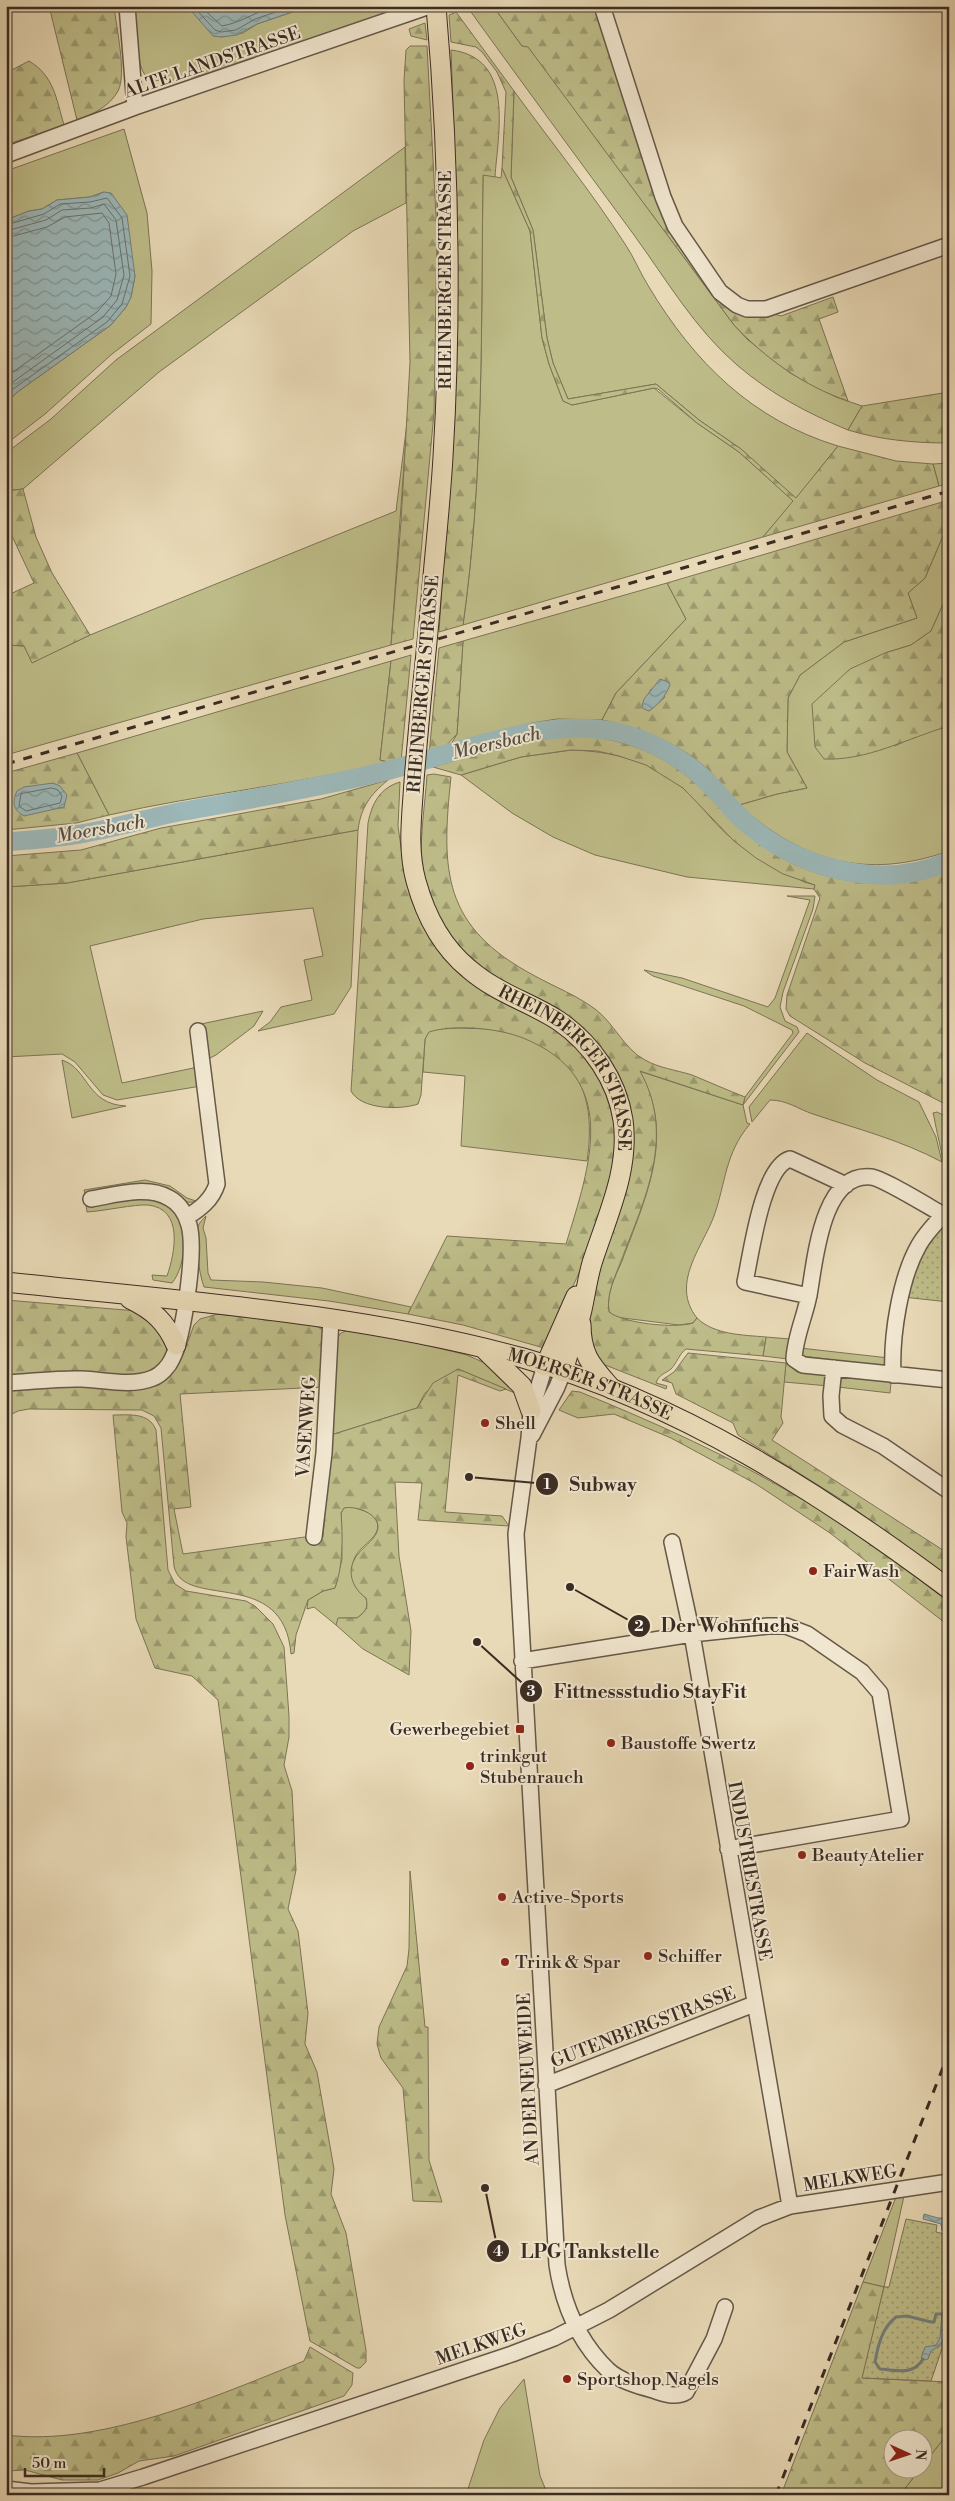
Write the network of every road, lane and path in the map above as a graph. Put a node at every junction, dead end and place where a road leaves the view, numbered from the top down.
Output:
1 (126, 6) edge
2 (430, 6) edge
3 (436, 6) edge
4 (602, 6) edge
5 (135, 107) junction
6 (6, 155) edge
7 (949, 245) edge
8 (198, 1031) dead end
9 (846, 1185) junction
10 (91, 1199) dead end
11 (946, 1216) edge
12 (187, 1217) junction
13 (591, 1265) junction
14 (6, 1282) edge
15 (120, 1294) junction
16 (809, 1296) junction
17 (184, 1301) junction
18 (581, 1314) junction
19 (331, 1318) junction
20 (176, 1346) junction
21 (485, 1350) junction
22 (545, 1366) junction
23 (834, 1368) junction
24 (563, 1372) junction
25 (893, 1375) junction
26 (949, 1380) edge
27 (8, 1384) edge
28 (614, 1392) junction
29 (531, 1411) junction
30 (530, 1438) junction
31 (949, 1492) edge
32 (314, 1537) dead end
33 (672, 1542) dead end
34 (949, 1589) edge
35 (692, 1634) junction
36 (522, 1661) junction
37 (728, 1849) junction
38 (754, 2004) junction
39 (546, 2084) junction
40 (949, 2182) edge
41 (790, 2206) junction
42 (725, 2307) dead end
43 (576, 2326) junction
44 (6, 2489) edge

1 - 5 street
2 - 5 street, ALTE LANDSTRASSE
3 - 13 main road, RHEINBERGER STRASSE, bridge
4 - 7 street
5 - 6 street, ALTE LANDSTRASSE
8 - 12 street
9 - 11 street
9 - 16 street
9 - 16 street
10 - 12 street
11 - 25 street
12 - 17 street
13 - 18 main road, RHEINBERGER STRASSE
13 - 22 main road, RHEINBERGER STRASSE
14 - 15 main road, MOERSER STRASSE
15 - 17 main road, MOERSER STRASSE
15 - 20 main road
16 - 23 street
17 - 19 main road, MOERSER STRASSE
17 - 20 street
18 - 24 main road, RHEINBERGER STRASSE
18 - 28 main road
19 - 21 main road, MOERSER STRASSE
19 - 32 street, VASENWEG
20 - 27 street
21 - 22 main road, MOERSER STRASSE
21 - 29 main road
22 - 24 main road, MOERSER STRASSE
22 - 29 street, AN DER NEUWEIDE
23 - 25 street
23 - 31 street
24 - 28 main road, MOERSER STRASSE
24 - 30 street, AN DER NEUWEIDE
25 - 26 street
28 - 34 main road, MOERSER STRASSE
29 - 30 street, AN DER NEUWEIDE
30 - 36 street, AN DER NEUWEIDE
33 - 35 street, INDUSTRIESTRASSE
35 - 36 street
35 - 37 street, INDUSTRIESTRASSE
35 - 37 street
36 - 39 street, AN DER NEUWEIDE
37 - 38 street, INDUSTRIESTRASSE
38 - 39 street, GUTENBERGSTRASSE
38 - 41 street, INDUSTRIESTRASSE
39 - 43 street, AN DER NEUWEIDE
40 - 41 street, MELKWEG
41 - 43 street, MELKWEG
42 - 43 street, AN DER NEUWEIDE
43 - 44 street, MELKWEG

